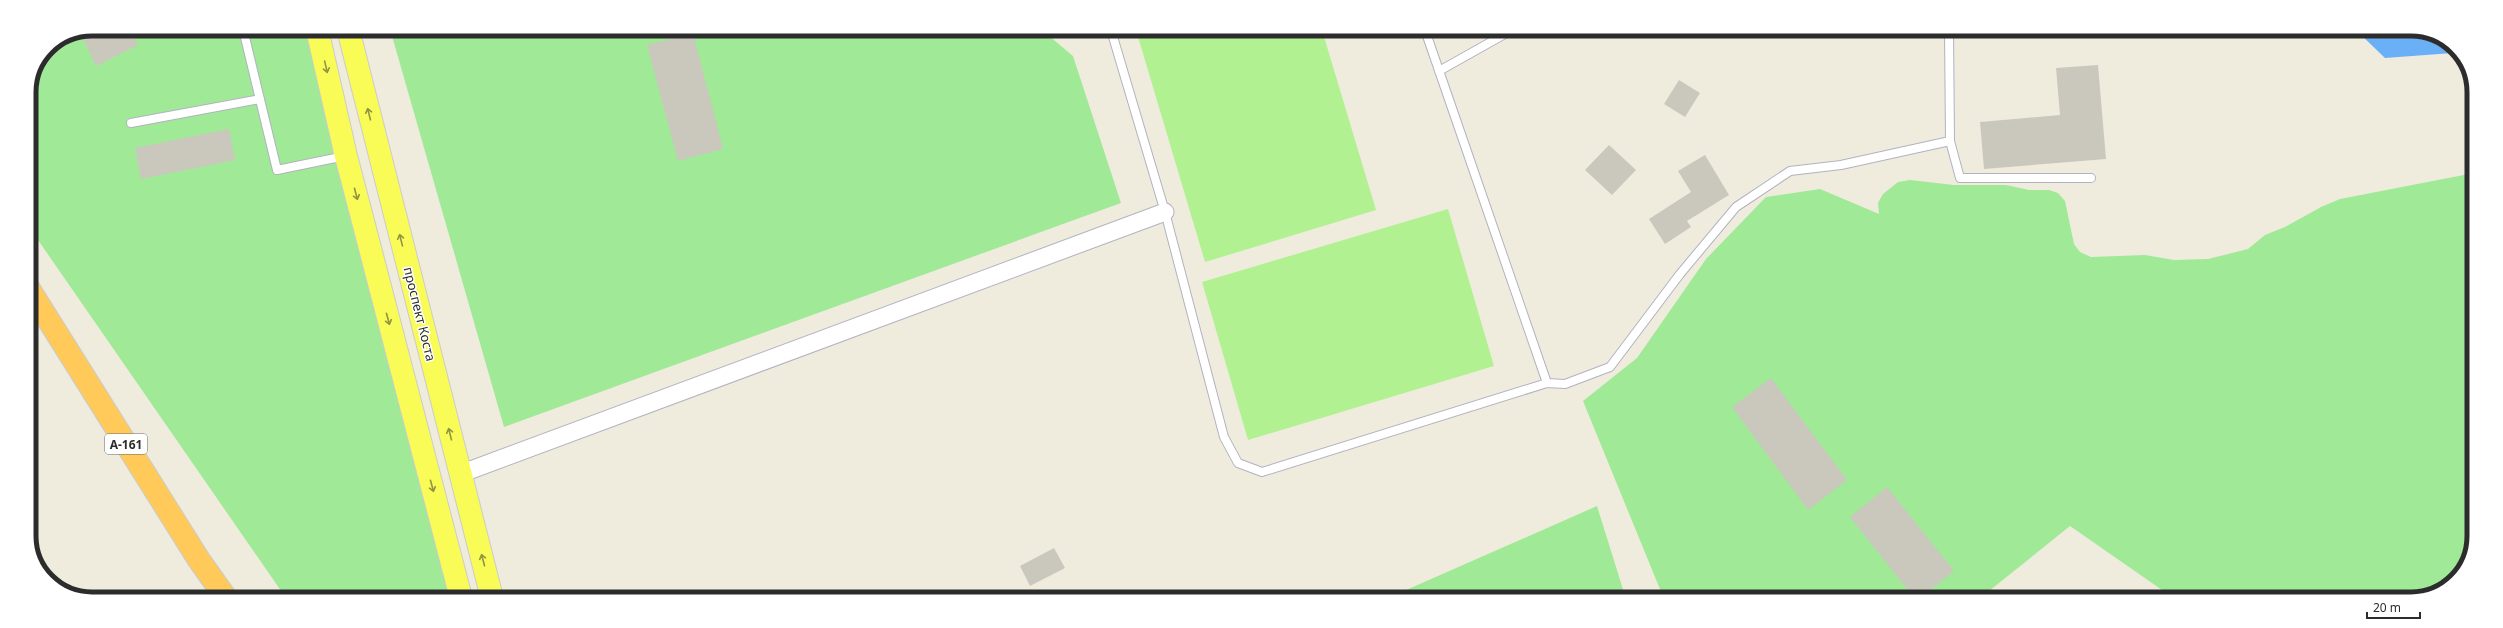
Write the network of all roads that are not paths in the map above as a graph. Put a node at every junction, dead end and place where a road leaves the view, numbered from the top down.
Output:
1 (245, 36) edge
2 (319, 36) edge
3 (350, 36) edge
4 (1113, 36) edge
5 (1427, 36) edge
6 (1501, 36) edge
7 (1949, 36) edge
8 (1439, 71) junction
9 (260, 100) junction
10 (130, 123) dead end
11 (1950, 141) junction
12 (346, 156) junction
13 (2091, 178) dead end
14 (1165, 212) junction
15 (36, 301) edge
16 (1547, 383) junction
17 (460, 474) junction
18 (222, 592) edge
19 (459, 592) edge
20 (490, 592) edge

1 - 9 lane
2 -> 12 main road
17 -> 3 main road, проспект Коста
4 - 14 lane
5 - 8 lane
6 - 8 lane
7 - 11 lane
8 - 16 lane
9 - 10 lane
9 - 12 lane
11 - 13 lane
11 - 16 lane
12 -> 19 main road
14 - 16 lane
14 - 17 street
15 - 18 highway, А-161
20 -> 17 main road, проспект Коста

